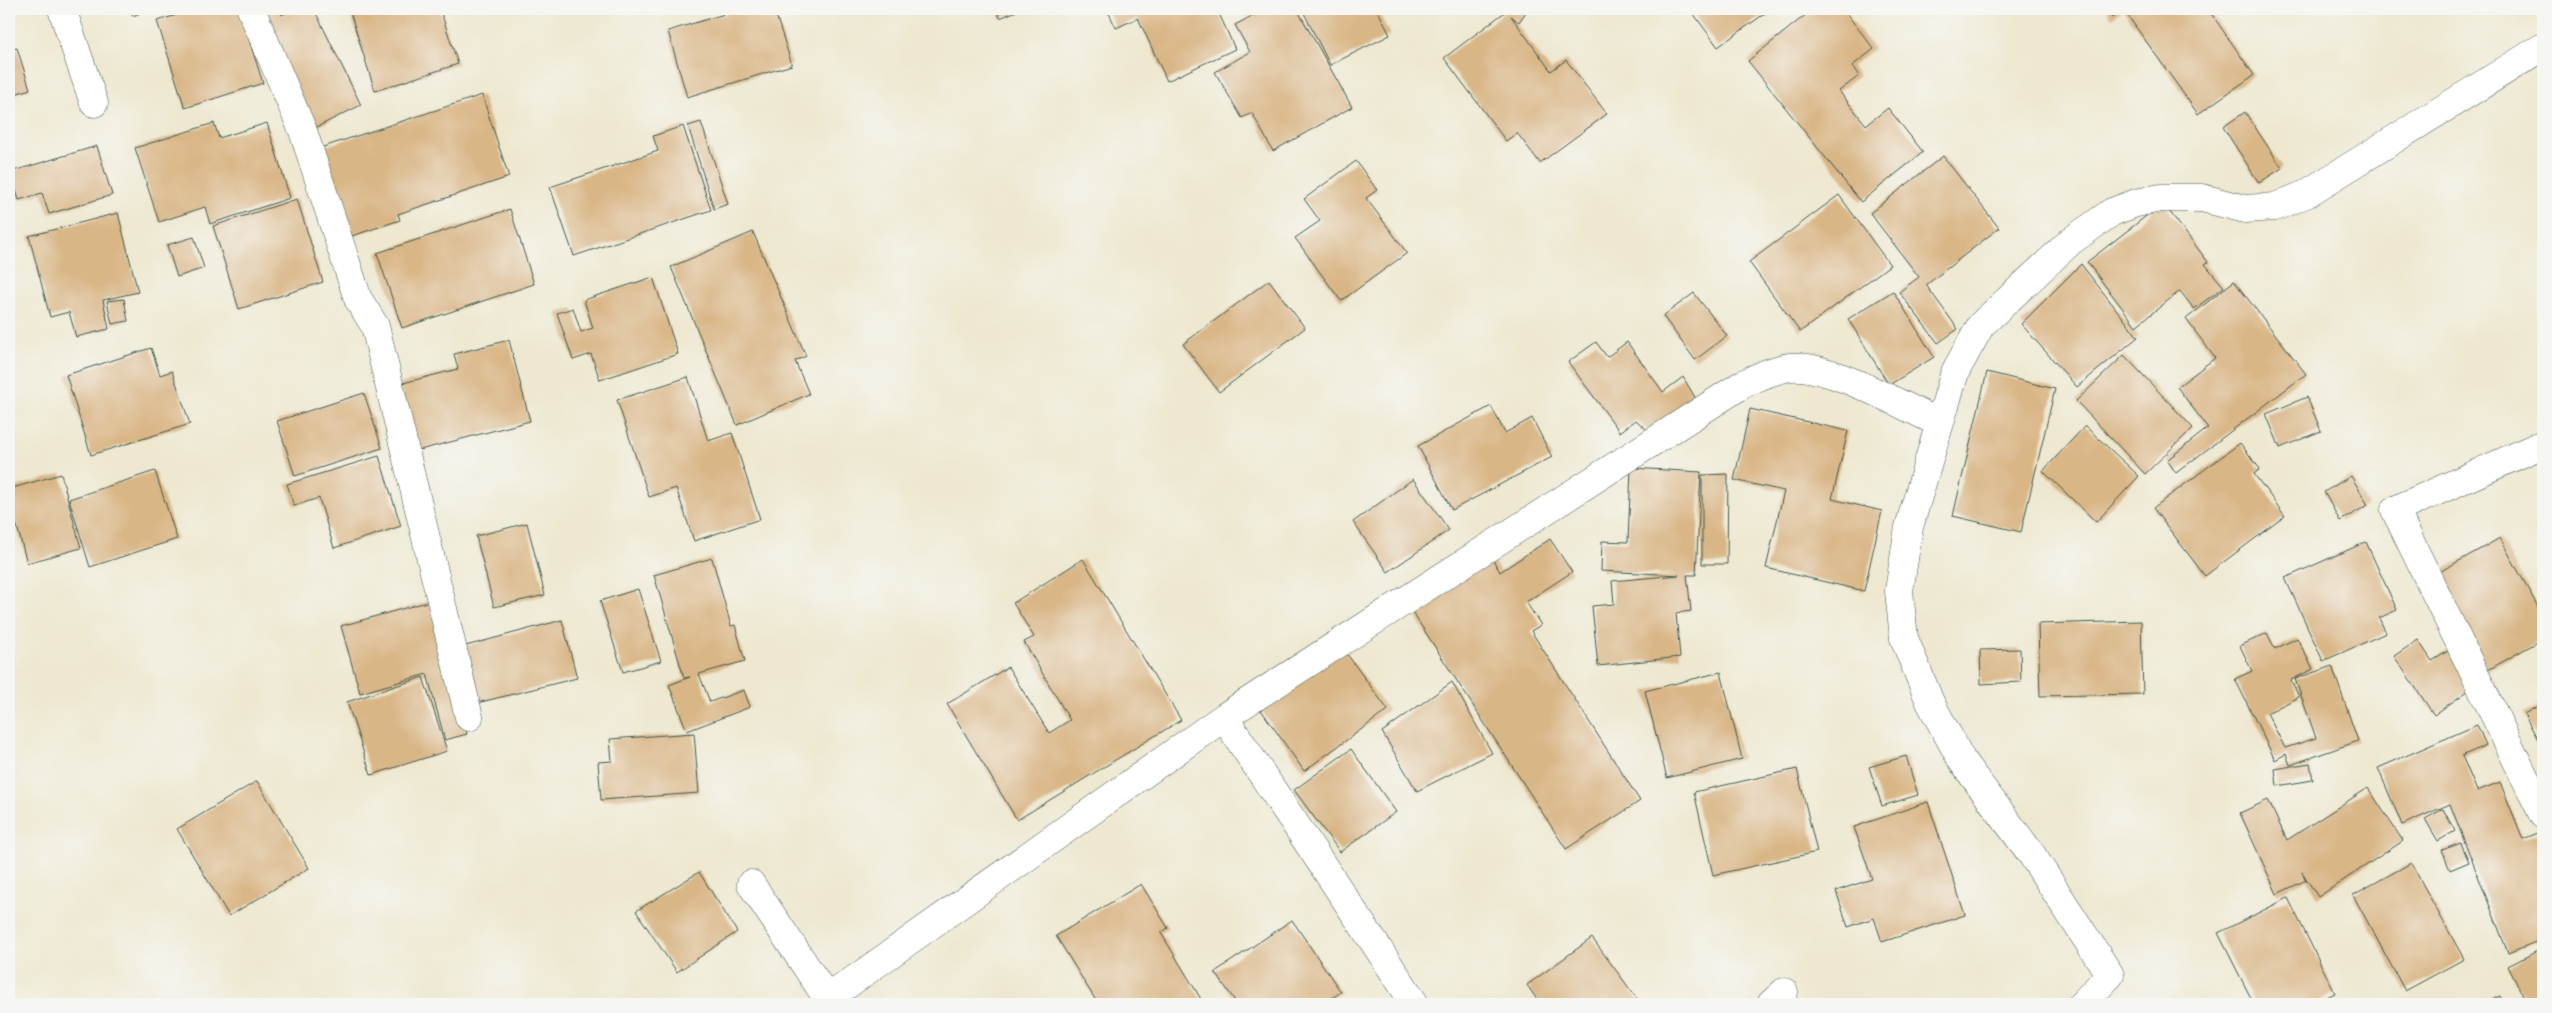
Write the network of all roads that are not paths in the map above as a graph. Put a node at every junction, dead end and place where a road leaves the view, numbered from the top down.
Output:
1 (62, 9) edge
2 (251, 9) edge
3 (2543, 46) edge
4 (94, 103) dead end
5 (1940, 424) junction
6 (2543, 444) edge
7 (469, 717) dead end
8 (1224, 718) junction
9 (2543, 815) edge
10 (751, 884) dead end
11 (829, 1002) edge
12 (1415, 1004) edge
13 (2082, 1004) edge

1 - 4 street
2 - 7 street
3 - 5 street
5 - 8 street
5 - 13 street
6 - 9 street
8 - 11 street
8 - 12 street
10 - 11 street

